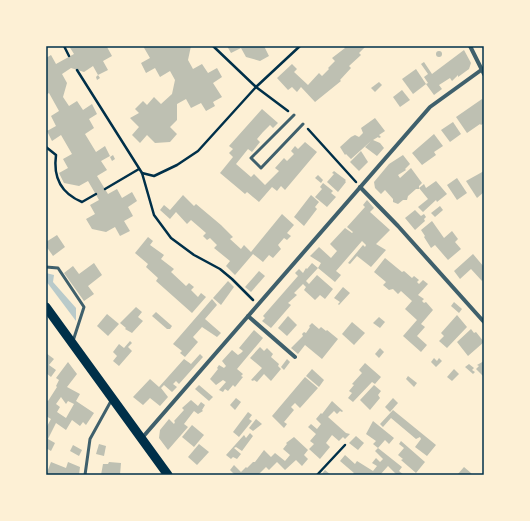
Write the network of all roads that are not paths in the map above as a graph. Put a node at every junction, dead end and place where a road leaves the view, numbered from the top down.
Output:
1 (470, 46) edge
2 (483, 71) edge
3 (294, 115) dead end
4 (303, 124) dead end
5 (360, 187) junction
6 (46, 267) edge
7 (46, 307) edge
8 (248, 316) junction
9 (484, 322) edge
10 (72, 343) junction
11 (295, 357) dead end
12 (112, 399) junction
13 (141, 439) junction
14 (167, 474) edge
15 (85, 475) edge

1 - 2 street
2 - 5 street
3 - 4 lane
5 - 8 street
5 - 9 street
6 - 10 lane
7 - 10 main road
8 - 11 street
8 - 13 street
10 - 12 main road
12 - 13 main road
12 - 15 lane
13 - 14 main road

